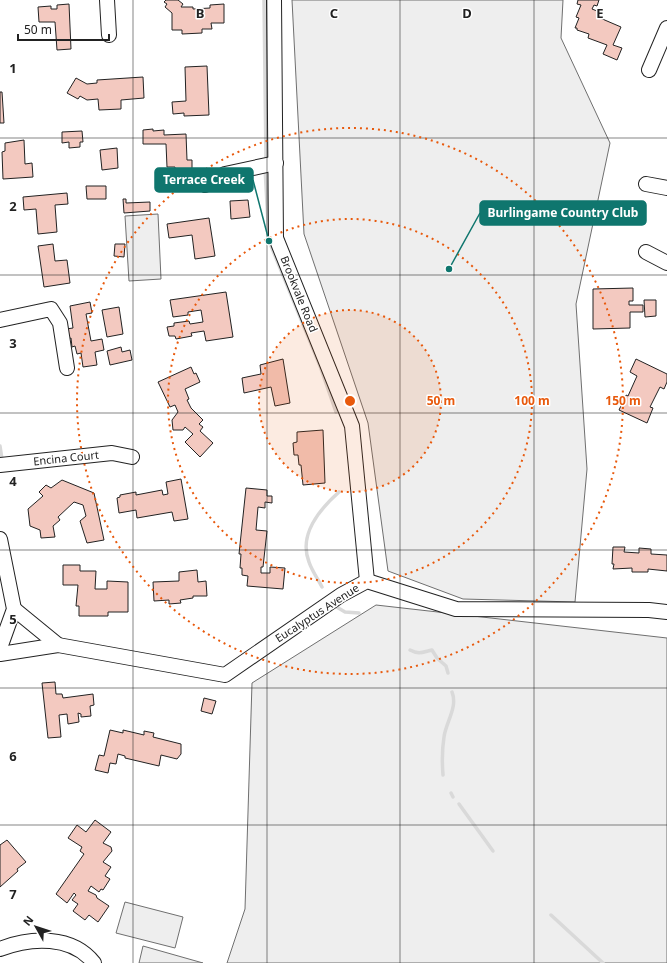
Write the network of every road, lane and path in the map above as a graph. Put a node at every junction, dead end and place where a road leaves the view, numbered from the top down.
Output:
1 (107, 0) edge
2 (274, 0) edge
3 (667, 28) edge
4 (109, 35) dead end
5 (649, 70) dead end
6 (275, 163) junction
7 (646, 184) dead end
8 (205, 185) dead end
9 (667, 188) edge
10 (646, 252) dead end
11 (667, 263) edge
12 (0, 320) edge
13 (67, 368) dead end
14 (132, 457) dead end
15 (0, 465) edge
16 (0, 539) edge
17 (367, 581) junction
18 (14, 609) junction
19 (667, 612) edge
20 (58, 645) junction
21 (0, 648) edge
22 (0, 654) edge
23 (0, 949) edge
24 (94, 963) edge

1 - 4 street
2 - 6 street, Brookvale Road
3 - 5 street
6 - 8 street
6 - 17 street, Brookvale Road
7 - 9 street
10 - 11 street
12 - 13 street
14 - 15 street, Encina Court
16 - 18 street
17 - 19 street, Eucalyptus Avenue
17 - 20 street, Eucalyptus Avenue
18 - 20 street
18 - 21 street
20 - 22 street, Eucalyptus Avenue
23 - 24 street

